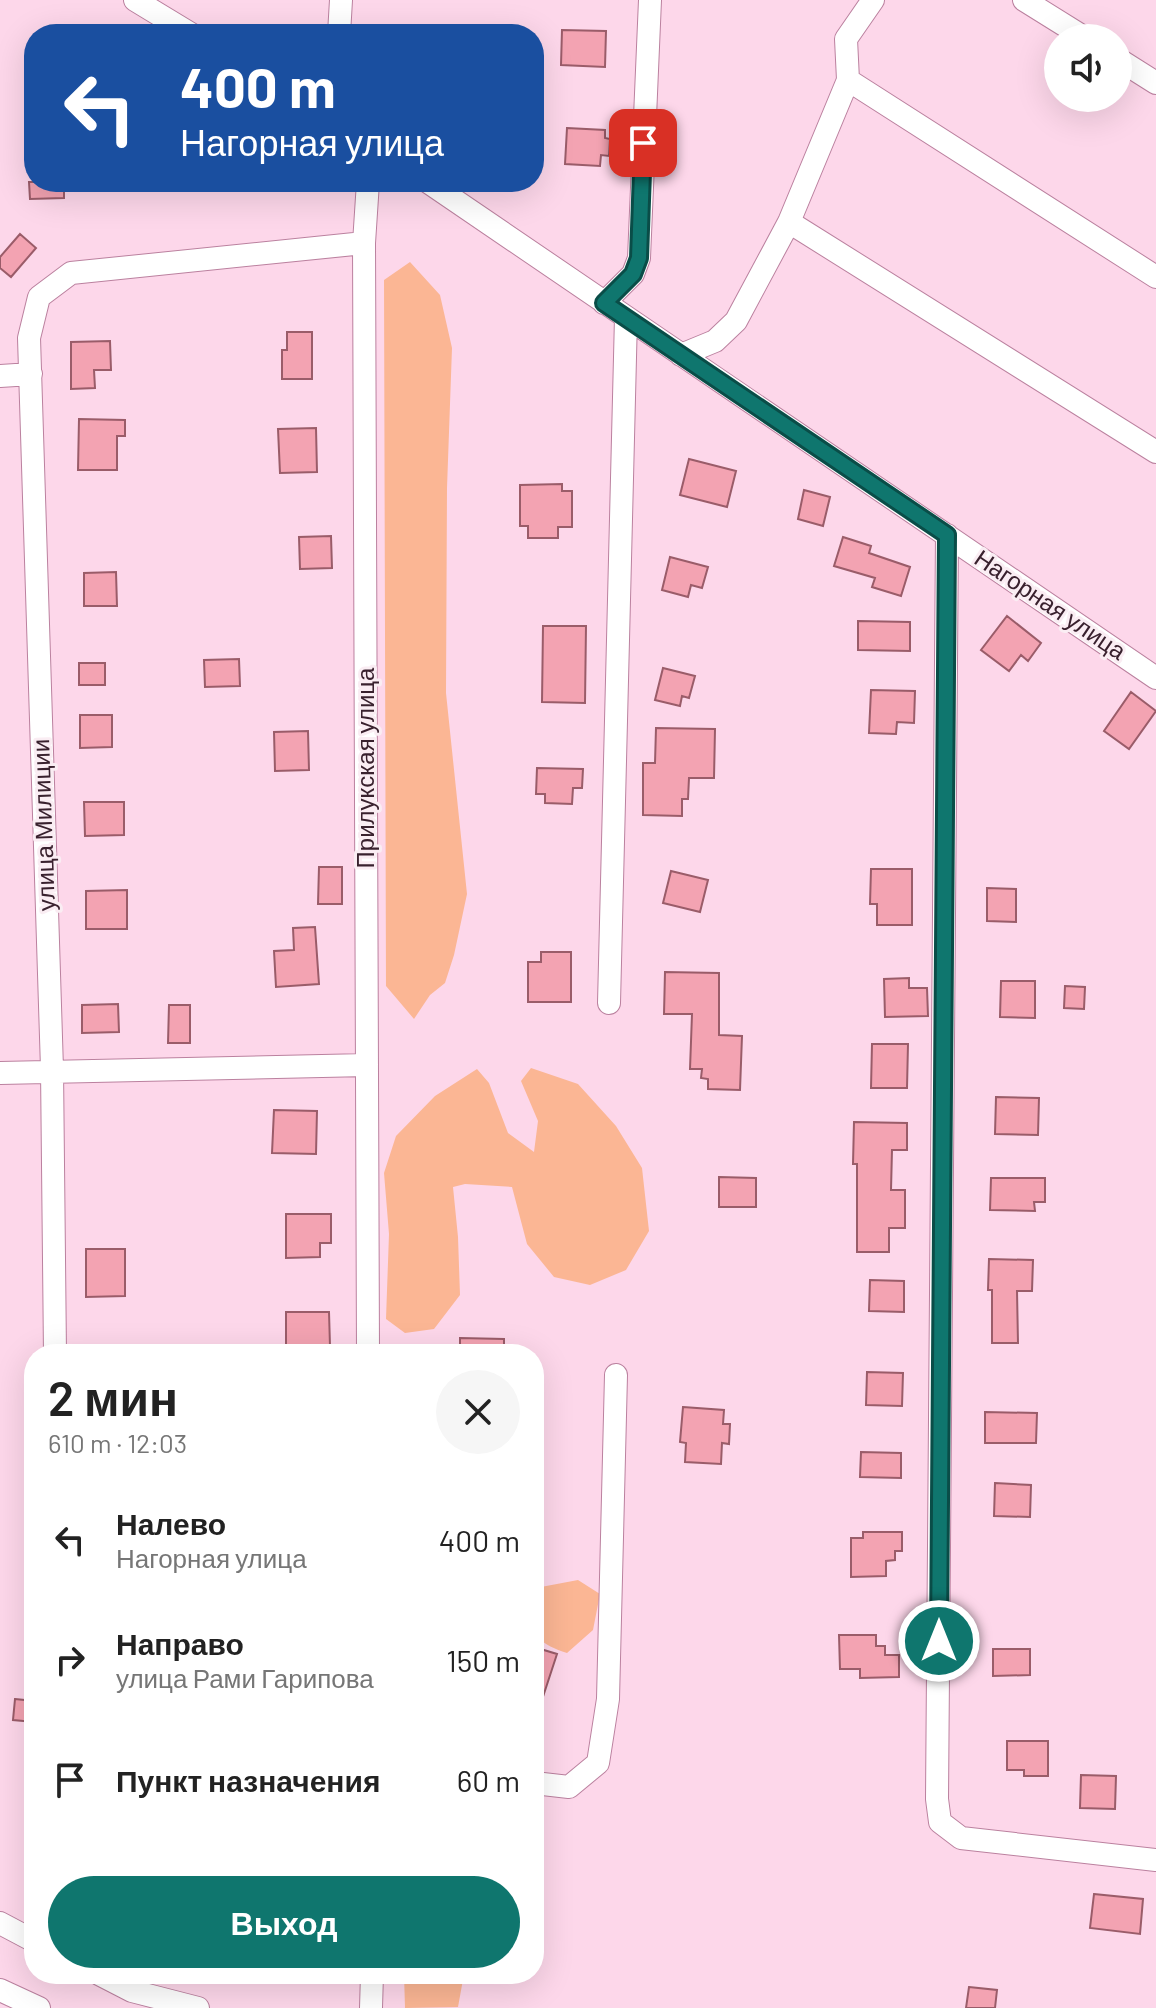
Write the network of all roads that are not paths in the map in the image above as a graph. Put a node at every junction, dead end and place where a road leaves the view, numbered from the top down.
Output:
1 (135, 0) edge
2 (341, 0) edge
3 (650, 0) edge
4 (873, 0) edge
5 (1024, 0) edge
6 (175, 24) edge
7 (340, 24) edge
8 (1063, 24) edge
9 (1132, 68) edge
10 (848, 80) junction
11 (1156, 83) edge
12 (367, 192) edge
13 (443, 192) edge
14 (789, 222) junction
15 (364, 243) junction
16 (1156, 277) edge
17 (604, 303) junction
18 (626, 317) junction
19 (681, 355) junction
20 (31, 374) junction
21 (0, 376) edge
22 (1156, 452) edge
23 (947, 535) junction
24 (1155, 676) edge
25 (609, 1003) dead end
26 (367, 1065) junction
27 (52, 1072) junction
28 (0, 1073) edge
29 (55, 1344) edge
30 (368, 1344) edge
31 (616, 1375) dead end
32 (544, 1784) edge
33 (1156, 1860) edge
34 (0, 1923) edge
35 (24, 1936) edge
36 (118, 1984) edge
37 (372, 1984) edge
38 (0, 1990) edge
39 (39, 2008) edge
40 (198, 2008) edge
41 (371, 2008) edge

1 - 6 street
2 - 7 street
3 - 17 street
4 - 10 street
5 - 8 street
9 - 11 street
10 - 14 street
10 - 16 street
12 - 15 street, Прилукская улица
13 - 17 street, Нагорная улица
14 - 19 street
14 - 22 street
15 - 20 street, улица Милиции
15 - 26 street, Прилукская улица
17 - 18 street, Нагорная улица
18 - 19 street, Нагорная улица
18 - 25 street
19 - 23 street, Нагорная улица
20 - 21 street
20 - 27 street, улица Милиции
23 - 24 street, Нагорная улица
23 - 33 street
26 - 27 street
26 - 30 street, Прилукская улица
27 - 28 street
27 - 29 street, улица Милиции
31 - 32 street
34 - 35 street
36 - 40 street
37 - 41 street
38 - 39 street

